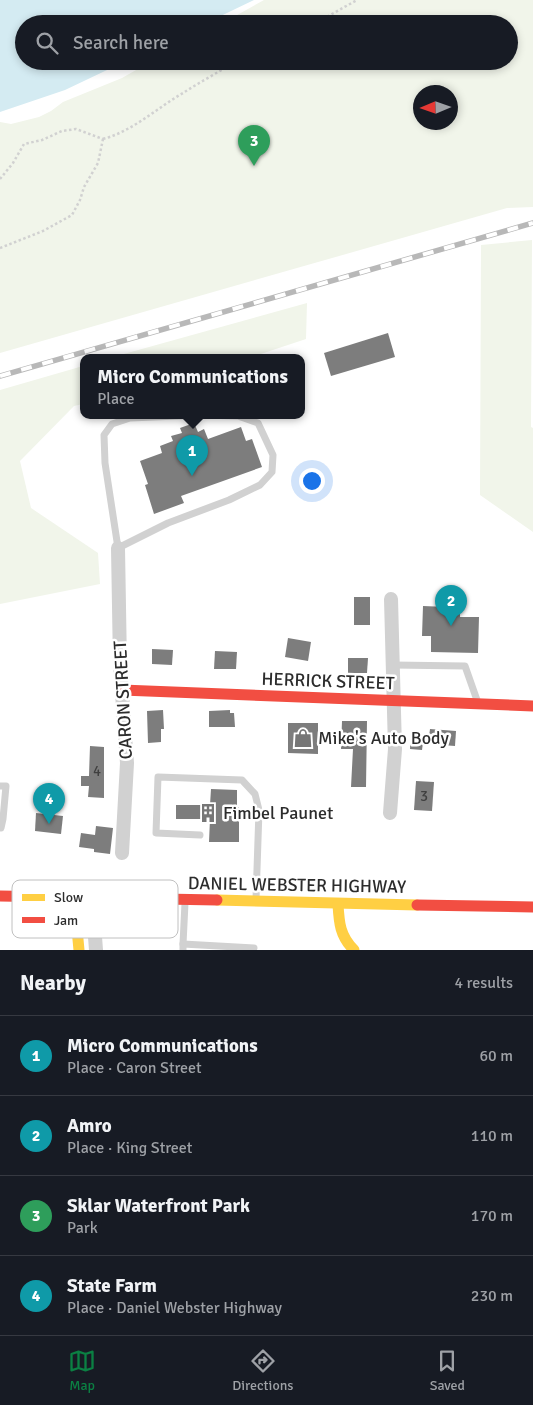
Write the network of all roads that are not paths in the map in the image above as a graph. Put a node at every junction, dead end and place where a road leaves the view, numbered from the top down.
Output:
1 (127, 419) edge
2 (247, 419) edge
3 (118, 548) junction
4 (391, 599) dead end
5 (393, 665) junction
6 (122, 690) junction
7 (394, 701) junction
8 (478, 703) junction
9 (533, 706) edge
10 (0, 786) edge
11 (390, 813) dead end
12 (1, 828) edge
13 (200, 835) dead end
14 (122, 853) dead end
15 (178, 900) edge
16 (186, 900) junction
17 (256, 902) junction
18 (338, 904) junction
19 (533, 907) edge
20 (183, 947) edge
21 (253, 950) edge
22 (353, 950) edge

1 - 3 lane
2 - 3 lane
3 - 6 street, CARON STREET
4 - 5 street
5 - 7 street
5 - 8 lane
6 - 7 main road, HERRICK STREET
6 - 14 street, CARON STREET
7 - 8 main road, HERRICK STREET
7 - 11 street
8 - 9 main road, HERRICK STREET
10 - 12 lane
13 - 17 lane
15 - 16 main road, DANIEL WEBSTER HIGHWAY
16 - 17 main road, DANIEL WEBSTER HIGHWAY
16 - 20 lane
17 - 18 main road, DANIEL WEBSTER HIGHWAY
18 - 19 main road, DANIEL WEBSTER HIGHWAY
18 - 22 main road
20 - 21 lane

